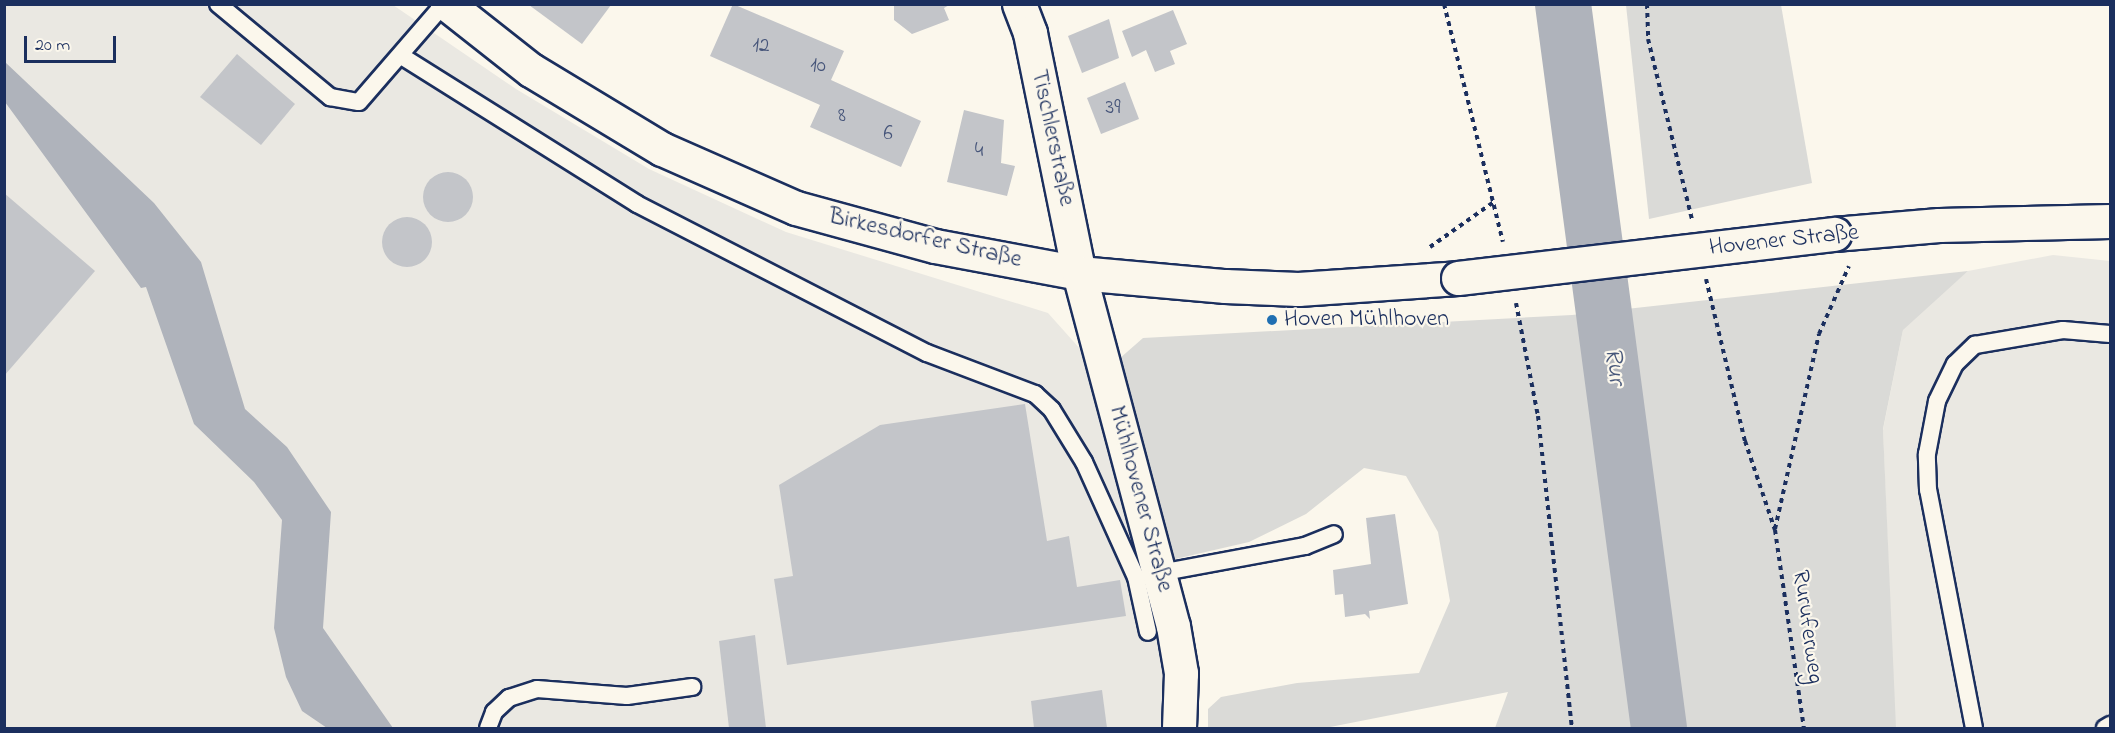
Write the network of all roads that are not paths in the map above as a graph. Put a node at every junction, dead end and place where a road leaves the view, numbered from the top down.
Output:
1 (218, 4) edge
2 (446, 4) edge
3 (1019, 4) edge
4 (403, 57) junction
5 (2110, 221) edge
6 (1079, 273) junction
7 (1458, 278) joint
8 (2110, 334) edge
9 (1334, 534) dead end
10 (1147, 575) junction
11 (1148, 632) dead end
12 (692, 687) dead end
13 (2110, 725) edge
14 (1180, 728) edge
15 (488, 729) edge
16 (1974, 729) edge
17 (2105, 729) edge

1 - 4 lane
2 - 4 lane
2 - 6 main road, Birkesdorfer Straße
3 - 6 main road, Tischlerstraße
4 - 10 lane
5 - 7 main road, Hovener Straße, bridge
6 - 7 main road, Birkesdorfer Straße
6 - 10 main road, Mühlhovener Straße
8 - 16 lane
9 - 10 lane
10 - 11 lane
10 - 14 main road, Mühlhovener Straße
12 - 15 lane
13 - 17 lane

